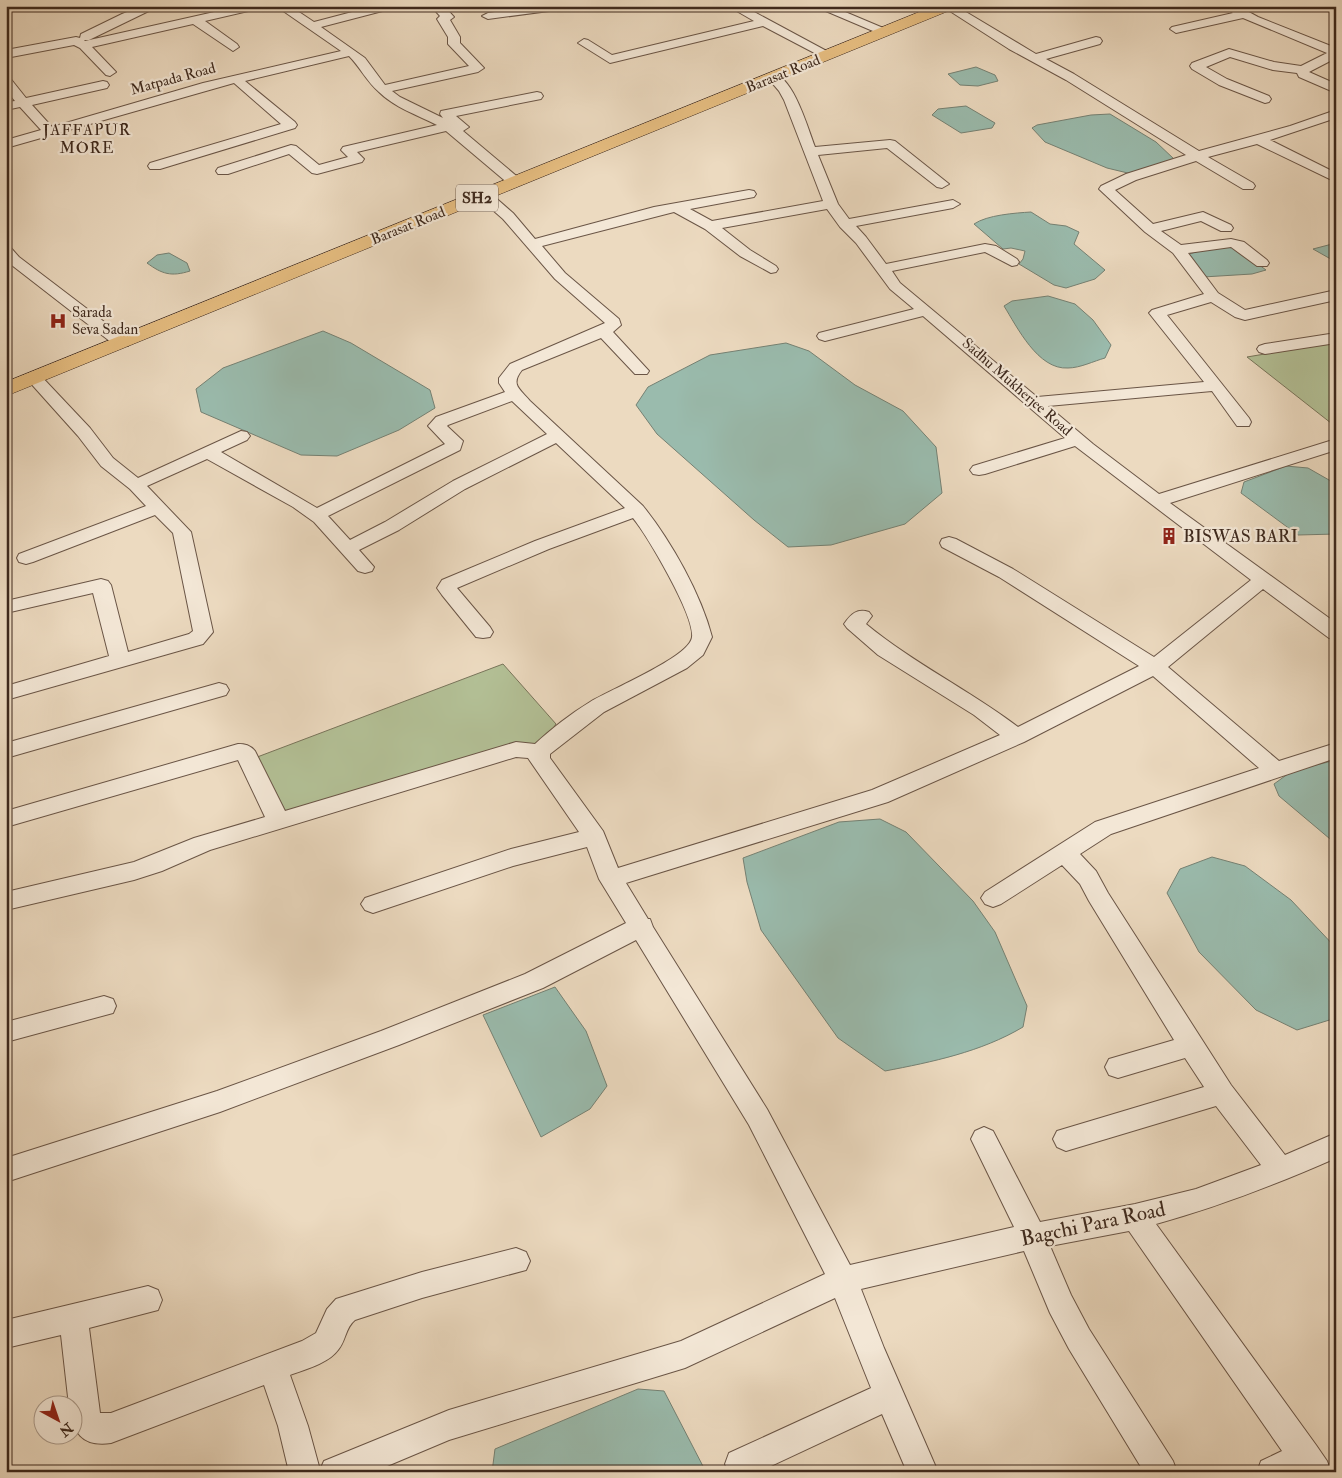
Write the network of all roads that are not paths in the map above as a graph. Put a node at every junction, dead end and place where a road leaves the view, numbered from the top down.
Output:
1 (112, 6) edge
2 (153, 6) edge
3 (257, 6) edge
4 (282, 6) edge
5 (390, 6) edge
6 (437, 6) edge
7 (564, 6) edge
8 (734, 6) edge
9 (820, 6) edge
10 (948, 6) edge
11 (1229, 6) edge
12 (1244, 14) junction
13 (126, 16) junction
14 (488, 16) dead end
15 (194, 19) junction
16 (764, 22) junction
17 (312, 26) junction
18 (1176, 29) dead end
19 (884, 32) junction
20 (1096, 41) dead end
21 (80, 43) junction
22 (584, 43) dead end
23 (233, 47) dead end
24 (351, 52) junction
25 (1336, 52) edge
26 (6, 54) edge
27 (828, 55) junction
28 (1035, 58) junction
29 (1303, 70) junction
30 (110, 72) dead end
31 (773, 77) junction
32 (236, 79) junction
33 (6, 81) edge
34 (103, 85) dead end
35 (382, 89) junction
36 (1336, 90) edge
37 (537, 96) dead end
38 (1265, 99) dead end
39 (23, 103) junction
40 (6, 106) edge
41 (1336, 114) edge
42 (452, 128) junction
43 (49, 131) junction
44 (1258, 139) junction
45 (6, 144) edge
46 (810, 152) junction
47 (1197, 156) junction
48 (1336, 165) edge
49 (155, 166) dead end
50 (1319, 170) junction
51 (223, 171) dead end
52 (1336, 178) edge
53 (515, 182) junction
54 (942, 184) dead end
55 (1248, 186) dead end
56 (749, 194) dead end
57 (484, 195) junction
58 (831, 204) junction
59 (953, 204) dead end
60 (676, 207) junction
61 (844, 224) junction
62 (710, 226) junction
63 (1226, 228) dead end
64 (1150, 229) junction
65 (532, 244) junction
66 (1178, 250) junction
67 (6, 251) edge
68 (1012, 262) dead end
69 (1262, 263) dead end
70 (771, 269) dead end
71 (882, 269) junction
72 (1213, 296) junction
73 (1336, 296) edge
74 (925, 312) junction
75 (604, 331) junction
76 (825, 336) dead end
77 (1336, 338) edge
78 (122, 344) junction
79 (1265, 349) dead end
80 (641, 371) dead end
81 (34, 378) junction
82 (1216, 386) junction
83 (6, 390) edge
84 (515, 394) junction
85 (1032, 402) junction
86 (1243, 422) dead end
87 (558, 435) junction
88 (241, 436) dead end
89 (1078, 440) junction
90 (1336, 444) edge
91 (208, 452) junction
92 (979, 470) dead end
93 (136, 485) junction
94 (1157, 501) junction
95 (158, 508) junction
96 (637, 510) junction
97 (316, 516) junction
98 (949, 543) dead end
99 (348, 548) junction
100 (26, 558) dead end
101 (365, 567) dead end
102 (1264, 579) junction
103 (6, 607) edge
104 (862, 616) dead end
105 (483, 632) dead end
106 (1336, 633) edge
107 (120, 659) junction
108 (1155, 667) junction
109 (219, 690) dead end
110 (6, 693) edge
111 (1016, 737) junction
112 (1336, 750) edge
113 (6, 751) edge
114 (540, 752) junction
115 (1276, 770) junction
116 (6, 819) edge
117 (278, 820) junction
118 (595, 837) junction
119 (1064, 853) junction
120 (611, 879) junction
121 (993, 898) dead end
122 (6, 901) edge
123 (373, 904) dead end
124 (642, 926) junction
125 (104, 1006) dead end
126 (6, 1032) edge
127 (1190, 1046) junction
128 (1118, 1067) dead end
129 (1222, 1093) junction
130 (984, 1139) dead end
131 (1066, 1139) dead end
132 (1336, 1145) edge
133 (6, 1170) edge
134 (1280, 1170) junction
135 (1135, 1217) junction
136 (1032, 1236) junction
137 (516, 1260) dead end
138 (843, 1280) junction
139 (148, 1300) dead end
140 (73, 1318) junction
141 (6, 1334) edge
142 (272, 1367) junction
143 (889, 1395) junction
144 (740, 1464) dead end
145 (1310, 1464) edge
146 (306, 1472) edge
147 (335, 1472) edge
148 (923, 1472) edge
149 (1162, 1472) edge
150 (1272, 1472) edge

1 - 13 street
2 - 13 street
3 - 15 street
4 - 17 street
5 - 17 street
6 - 35 street
7 - 14 street
8 - 16 street
9 - 19 street
10 - 19 main road, Barasat Road / SH2
10 - 28 street
11 - 12 street
12 - 18 street
12 - 25 street
13 - 21 street
15 - 21 street
15 - 23 street
16 - 22 street
16 - 27 street
17 - 24 street
19 - 27 main road, Barasat Road / SH2
20 - 28 street
21 - 26 street
21 - 30 street
24 - 32 street, Matpada Road
24 - 35 street
25 - 29 street
27 - 31 main road, Barasat Road / SH2
28 - 47 street
29 - 36 street
29 - 38 street
31 - 46 street, Sadhu Mukherjee Road
31 - 53 main road, Barasat Road / SH2
32 - 43 street, Matpada Road
32 - 49 street
33 - 39 street
34 - 39 street
35 - 42 street
37 - 42 street
39 - 40 street
39 - 43 street
41 - 44 street
42 - 51 street
42 - 53 street
43 - 45 street, Matpada Road
44 - 47 street
44 - 50 street
46 - 54 street
46 - 58 street, Sadhu Mukherjee Road
47 - 55 street
47 - 64 street
48 - 50 street
50 - 52 street
53 - 57 main road, Barasat Road / SH2
56 - 60 street
57 - 65 street
57 - 78 main road, Barasat Road / SH2
58 - 61 street, Sadhu Mukherjee Road
58 - 62 street
59 - 61 street
60 - 62 street
60 - 65 street
61 - 71 street, Sadhu Mukherjee Road
62 - 70 street
63 - 64 street
64 - 66 street
65 - 75 street
66 - 69 street
66 - 72 street
67 - 78 street
68 - 71 street
71 - 74 street, Sadhu Mukherjee Road
72 - 73 street
72 - 82 street
74 - 76 street
74 - 85 street, Sadhu Mukherjee Road
75 - 80 street
75 - 84 street
77 - 79 street
78 - 81 main road, Barasat Road / SH2
81 - 83 main road, Barasat Road / SH2
81 - 93 street
82 - 85 street
82 - 86 street
84 - 87 street
84 - 97 street
85 - 89 street, Sadhu Mukherjee Road
87 - 96 street
87 - 99 street
88 - 91 street
89 - 92 street
89 - 94 street, Sadhu Mukherjee Road
90 - 94 street
91 - 93 street
91 - 97 street
93 - 95 street
94 - 102 street, Sadhu Mukherjee Road
95 - 100 street
95 - 107 street
96 - 105 street
96 - 114 street
97 - 99 street
98 - 108 street
99 - 101 street
102 - 106 street, Sadhu Mukherjee Road
102 - 108 street
103 - 107 street
104 - 111 street
107 - 110 street
108 - 111 street
108 - 115 street
109 - 113 street
111 - 120 street
112 - 115 street
114 - 117 street
114 - 118 street
115 - 119 street
116 - 117 street
117 - 122 street
118 - 120 street
118 - 123 street
119 - 121 street
119 - 127 street
120 - 124 street
124 - 133 street
124 - 138 street
125 - 126 street
127 - 128 street
127 - 129 street
129 - 131 street
129 - 134 street
130 - 136 street
132 - 134 street, Bagchi Para Road
134 - 135 street, Bagchi Para Road
135 - 136 street, Bagchi Para Road
135 - 145 street
136 - 138 street, Bagchi Para Road
136 - 149 street
137 - 142 street
138 - 143 street
138 - 147 street, Bagchi Para Road
139 - 140 street
140 - 141 street
140 - 142 street
142 - 146 street
143 - 144 street
143 - 148 street
145 - 150 street

